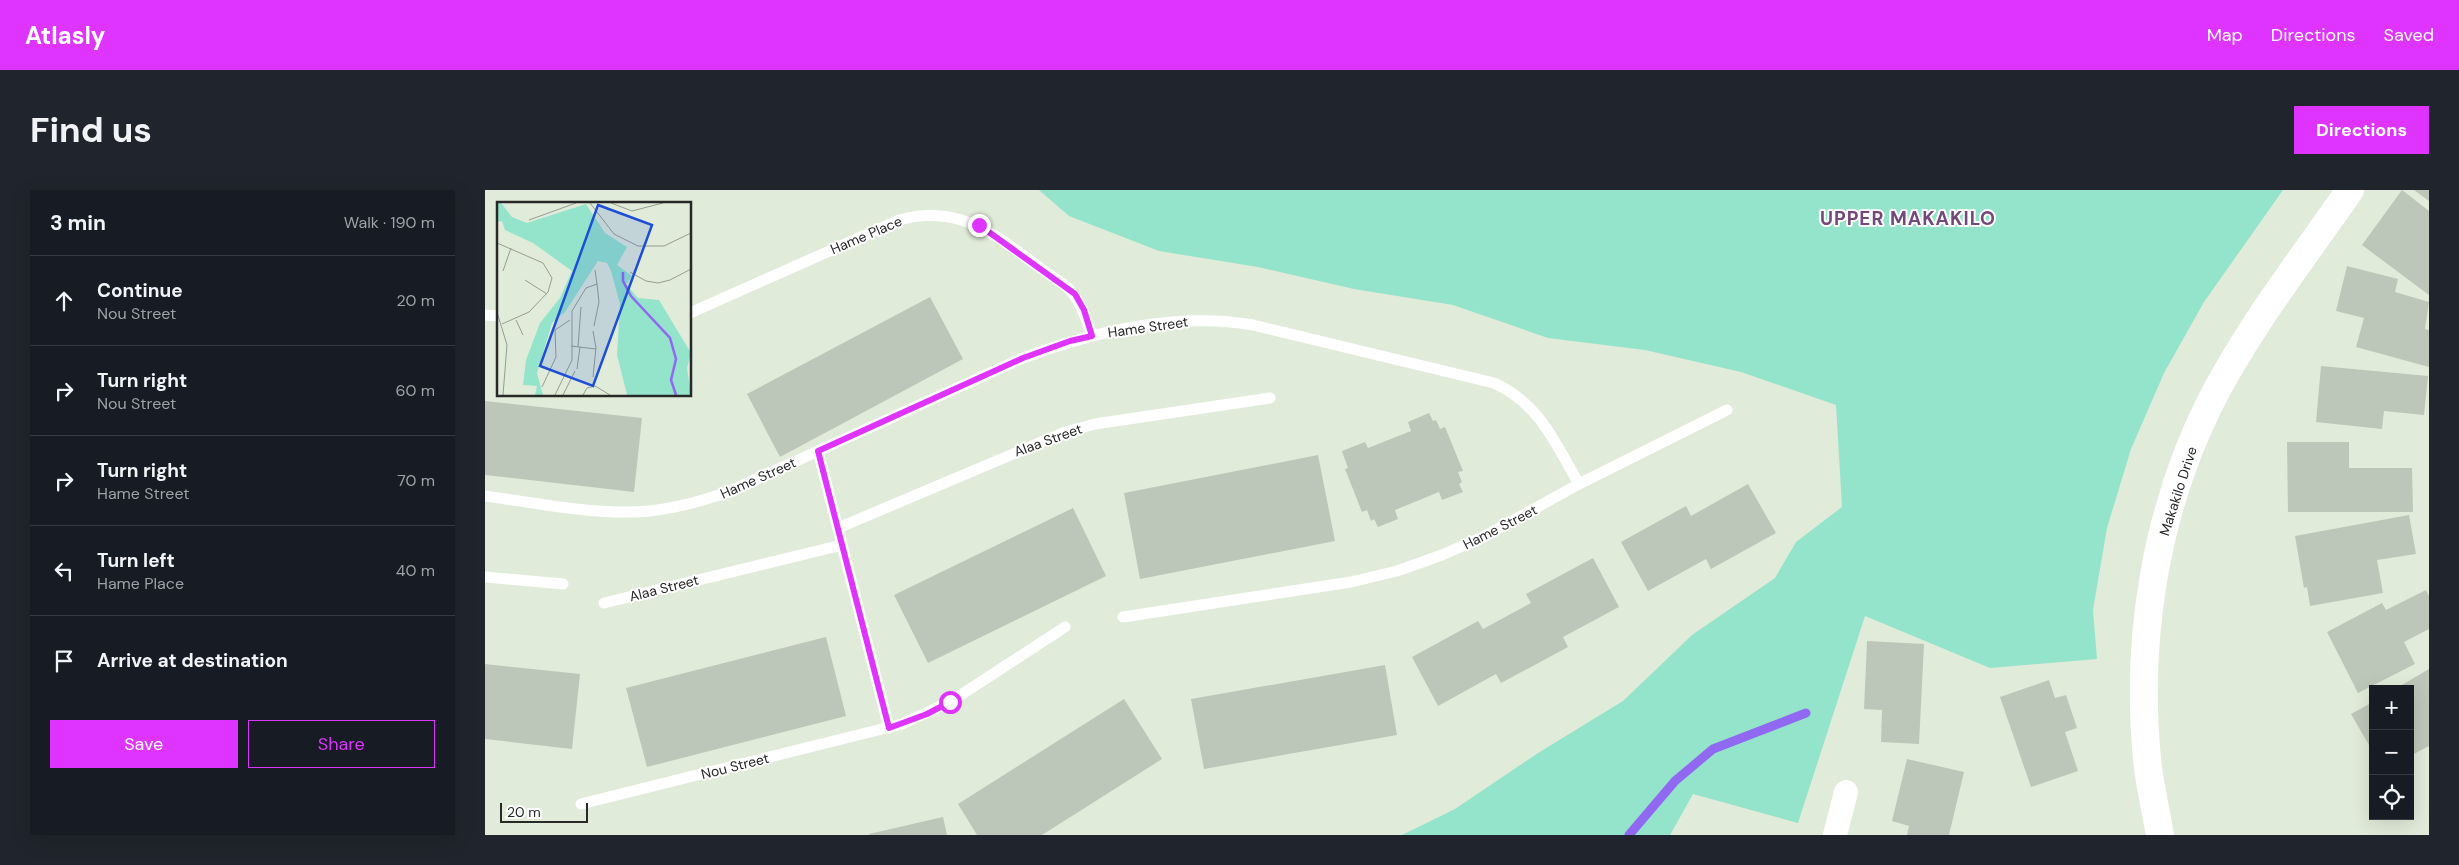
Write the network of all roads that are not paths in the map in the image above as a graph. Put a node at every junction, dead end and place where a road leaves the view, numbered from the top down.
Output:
1 (2350, 190) edge
2 (691, 313) edge
3 (1092, 336) junction
4 (1271, 398) dead end
5 (1727, 410) dead end
6 (818, 451) junction
7 (1579, 484) junction
8 (485, 496) edge
9 (837, 528) junction
10 (842, 545) junction
11 (485, 577) edge
12 (563, 584) dead end
13 (604, 603) dead end
14 (1123, 617) dead end
15 (1065, 627) dead end
16 (889, 728) junction
17 (1846, 792) dead end
18 (581, 804) dead end
19 (1835, 835) edge
20 (2160, 835) edge

1 - 20 street, Makakilo Drive
2 - 3 lane, Hame Place
3 - 6 lane, Hame Street
3 - 7 lane, Hame Street
4 - 9 lane, Alaa Street
5 - 7 lane, Hame Street
6 - 8 lane, Hame Street
6 - 9 lane
7 - 14 lane, Hame Street
9 - 10 lane
10 - 13 lane, Alaa Street
10 - 16 lane
11 - 12 lane
15 - 16 lane, Nou Street
16 - 18 lane, Nou Street
17 - 19 street

